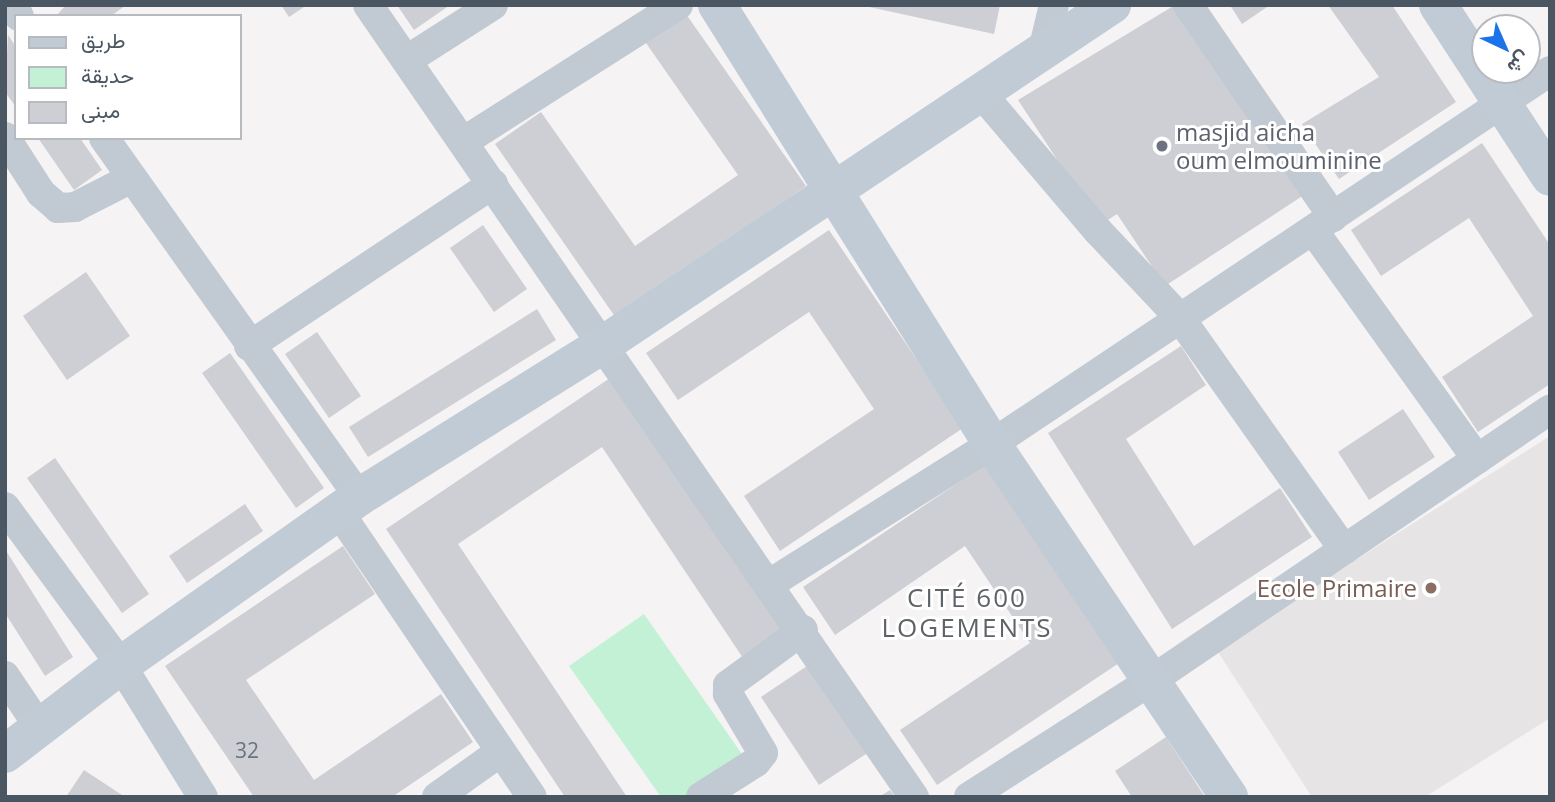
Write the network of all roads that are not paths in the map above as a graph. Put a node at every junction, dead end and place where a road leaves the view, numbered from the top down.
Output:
1 (368, 5) edge
2 (493, 5) edge
3 (678, 5) edge
4 (718, 5) edge
5 (1054, 5) edge
6 (1112, 5) edge
7 (1188, 5) edge
8 (1438, 5) edge
9 (1043, 51) junction
10 (407, 60) junction
11 (1550, 71) edge
12 (981, 92) junction
13 (1502, 104) junction
14 (5, 137) edge
15 (105, 140) edge
16 (463, 142) junction
17 (1550, 177) edge
18 (132, 178) junction
19 (493, 184) junction
20 (834, 192) junction
21 (1323, 223) junction
22 (1180, 318) junction
23 (604, 344) junction
24 (249, 346) junction
25 (1550, 410) edge
26 (992, 444) junction
27 (1477, 459) junction
28 (349, 504) junction
29 (5, 507) edge
30 (1344, 550) junction
31 (771, 583) junction
32 (803, 630) junction
33 (121, 665) junction
34 (5, 676) edge
35 (1152, 680) junction
36 (40, 728) junction
37 (6, 751) edge
38 (500, 752) junction
39 (203, 797) edge
40 (437, 797) edge
41 (532, 797) edge
42 (701, 797) edge
43 (914, 797) edge
44 (969, 797) edge
45 (1229, 797) edge

1 - 10 street
2 - 10 street
3 - 16 street
4 - 20 street
5 - 9 street
6 - 9 street
7 - 21 street
8 - 13 street
9 - 12 street
10 - 16 street
11 - 13 street
12 - 20 street
12 - 22 street
13 - 17 street
13 - 21 street
14 - 18 street
15 - 18 street
16 - 19 street
18 - 24 street
19 - 23 street
19 - 24 street
20 - 23 street
20 - 26 street
21 - 22 street
21 - 27 street
22 - 26 street
22 - 30 street
23 - 28 street
23 - 31 street
24 - 28 street
25 - 27 street
26 - 31 street
26 - 35 street
27 - 30 street
28 - 33 street
28 - 38 street
29 - 33 street
30 - 35 street
31 - 32 street
32 - 42 street
32 - 43 street
33 - 36 street
33 - 39 street
34 - 36 street
35 - 44 street
35 - 45 street
36 - 37 street
38 - 40 street
38 - 41 street

